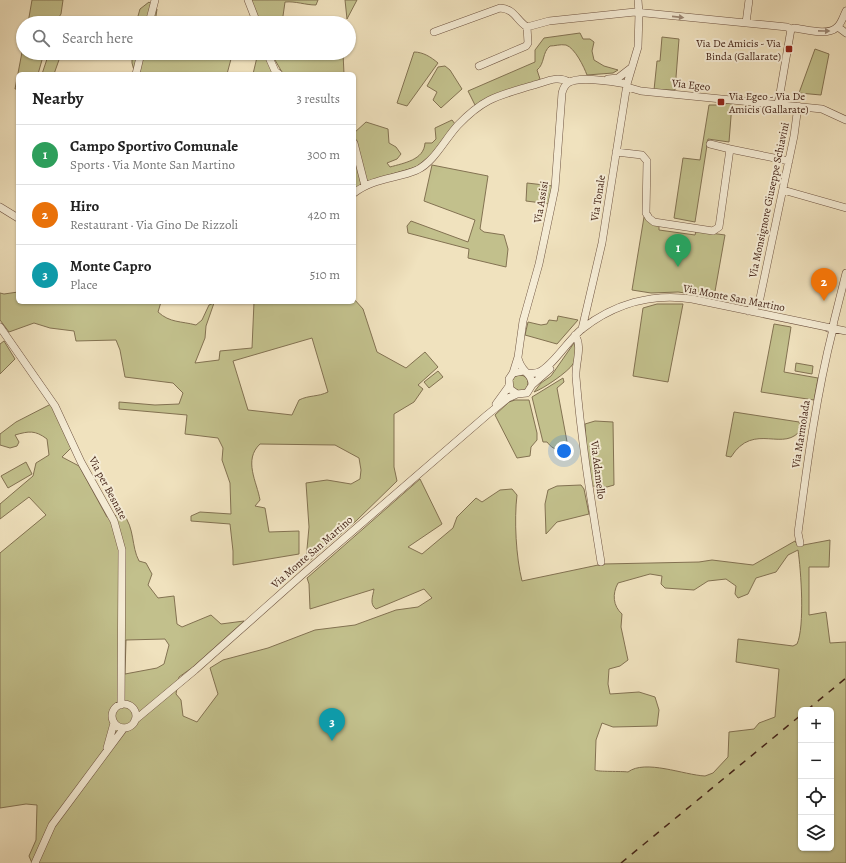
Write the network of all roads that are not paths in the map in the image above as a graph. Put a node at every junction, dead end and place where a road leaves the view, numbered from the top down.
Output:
1 (155, 0) edge
2 (248, 0) edge
3 (638, 0) edge
4 (748, 0) edge
5 (846, 12) edge
6 (639, 13) junction
7 (151, 16) edge
8 (254, 16) edge
9 (746, 23) junction
10 (527, 27) junction
11 (838, 27) junction
12 (791, 30) junction
13 (434, 32) dead end
14 (846, 33) edge
15 (140, 60) edge
16 (271, 60) edge
17 (479, 66) dead end
18 (631, 68) junction
19 (137, 72) edge
20 (276, 72) edge
21 (602, 80) junction
22 (569, 82) junction
23 (627, 85) junction
24 (778, 105) junction
25 (798, 106) junction
26 (846, 120) edge
27 (710, 144) dead end
28 (730, 148) junction
29 (356, 151) edge
30 (616, 152) junction
31 (789, 162) junction
32 (365, 186) junction
33 (783, 190) junction
34 (356, 192) edge
35 (0, 207) edge
36 (846, 208) edge
37 (16, 217) edge
38 (846, 273) edge
39 (760, 298) junction
40 (748, 311) junction
41 (585, 312) junction
42 (764, 314) junction
43 (593, 321) junction
44 (0, 327) edge
45 (582, 329) junction
46 (833, 329) junction
47 (846, 331) edge
48 (576, 335) junction
49 (562, 350) junction
50 (518, 357) junction
51 (525, 372) junction
52 (513, 373) junction
53 (532, 385) junction
54 (509, 386) junction
55 (517, 394) junction
56 (486, 415) junction
57 (800, 543) dead end
58 (601, 562) dead end
59 (121, 705) junction
60 (152, 705) junction
61 (133, 709) junction
62 (135, 720) junction
63 (114, 723) junction
64 (124, 728) junction
65 (107, 749) junction
66 (35, 863) edge

1 - 7 street
2 - 8 street
3 - 6 street, Via Tonale
4 - 9 street
5 - 11 street
6 -> 9 street
6 - 10 street
6 - 18 street, Via Tonale
9 - 12 street
10 - 13 street
10 - 17 street
12 -> 11 street
11 - 14 street
12 - 24 street
15 - 19 street
16 - 20 street
18 - 21 street
18 - 23 street, Via Tonale
21 - 22 street
21 - 23 street
22 - 32 street
22 - 50 street, Via Assisi
23 - 24 street, Via Egeo
23 - 30 street, Via Tonale
24 - 25 street, Via Egeo
25 - 26 street, Via Egeo
25 - 31 street, Via Monsignore Giuseppe Schiavini
27 - 28 street
28 - 30 street
28 - 31 street
29 - 32 street
30 - 41 street, Via Tonale
31 - 33 street, Via Monsignore Giuseppe Schiavini
32 - 34 street
33 - 36 street
33 - 39 street, Via Monsignore Giuseppe Schiavini
35 - 37 street
38 - 46 street
39 - 40 street
39 - 42 street, Via Monsignore Giuseppe Schiavini
40 - 42 street, Via Monte San Martino
40 - 43 street, Via Monte San Martino
41 - 43 street
41 - 45 street, Via Tonale
42 - 46 street, Via Monte San Martino
43 - 45 street, Via Monte San Martino
44 - 59 street, Via per Besnate
45 - 48 street, Via Monte San Martino
46 - 47 street, Via Monte San Martino
46 - 57 street, Via Marmolada
48 - 49 street, Via Monte San Martino
48 - 58 street, Via Adamello
49 - 51 street, Via Monte San Martino
49 - 53 street, Via Monte San Martino
50 - 51 street, Via Assisi
50 - 52 street, Via Assisi
51 - 52 street, Via Monte San Martino
51 - 53 street
52 - 54 street, Via Monte San Martino
53 - 55 street, Via Monte San Martino
54 - 55 street
54 - 56 street, Via Monte San Martino
55 - 56 street, Via Monte San Martino
56 - 60 street, Via Monte San Martino
59 - 61 street
59 - 63 street, Via Monte San Martino
60 - 61 street, Via Monte San Martino
60 - 62 street, Via Monte San Martino
61 - 62 street
62 - 64 street, Via Monte San Martino
63 - 64 street
63 - 65 street, Via Monte San Martino
64 - 65 street, Via Monte San Martino
65 - 66 street, Via Monte San Martino

